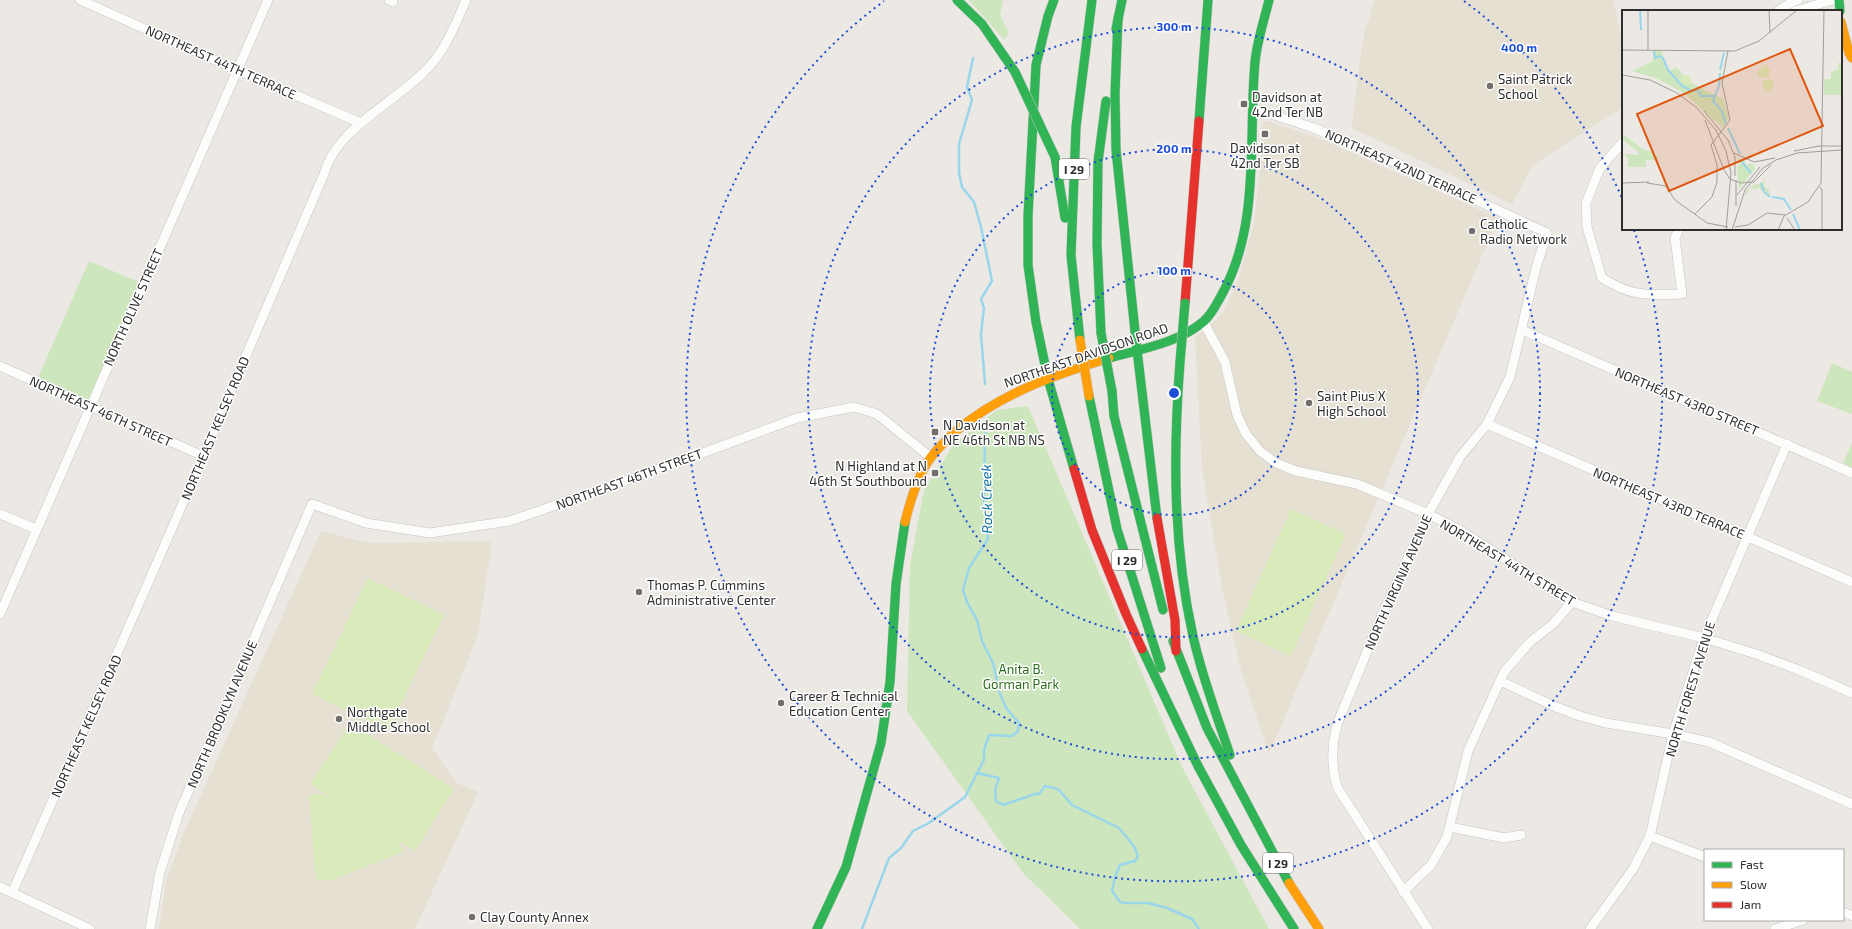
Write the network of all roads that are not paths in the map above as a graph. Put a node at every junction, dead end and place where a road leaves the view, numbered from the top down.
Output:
1 (80, 0) edge
2 (268, 0) edge
3 (466, 0) edge
4 (957, 0) edge
5 (1054, 0) edge
6 (1092, 0) edge
7 (1122, 0) edge
8 (1208, 0) edge
9 (1270, 0) edge
10 (1798, 0) edge
11 (1833, 0) edge
12 (1839, 0) edge
13 (1812, 3) edge
14 (1783, 6) edge
15 (1797, 10) edge
16 (1840, 10) edge
17 (1118, 18) junction
18 (1842, 26) edge
19 (1852, 58) edge
20 (238, 70) junction
21 (1253, 108) junction
22 (362, 123) junction
23 (1622, 143) edge
24 (1679, 230) edge
25 (1547, 233) joint
26 (1071, 255) junction
27 (1203, 321) junction
28 (1522, 330) junction
29 (1137, 350) junction
30 (0, 366) edge
31 (1048, 379) junction
32 (90, 406) junction
33 (1487, 424) junction
34 (1787, 444) junction
35 (203, 456) junction
36 (930, 457) junction
37 (1852, 473) edge
38 (312, 504) joint
39 (0, 514) edge
40 (1428, 514) junction
41 (36, 529) junction
42 (1746, 536) junction
43 (1852, 582) edge
44 (1572, 602) junction
45 (0, 614) edge
46 (1704, 638) junction
47 (1176, 651) junction
48 (1500, 681) junction
49 (1852, 693) edge
50 (1176, 720) junction
51 (1673, 734) junction
52 (1242, 793) junction
53 (1852, 804) edge
54 (1450, 827) junction
55 (1521, 835) dead end
56 (1650, 836) junction
57 (1704, 857) edge
58 (0, 887) edge
59 (1403, 892) junction
60 (12, 893) junction
61 (1793, 921) edge
62 (90, 929) edge
63 (150, 929) edge
64 (817, 929) edge
65 (1294, 929) edge
66 (1319, 929) edge
67 (1428, 929) edge
68 (1590, 929) edge
69 (1775, 929) edge

1 - 20 street, NORTHEAST 44TH TERRACE
2 - 20 street, NORTH OLIVE STREET
3 - 22 street, NORTHEAST KELSEY ROAD
4 - 26 main road, bridge
5 - 31 main road
6 - 26 main road, I 29
7 - 17 main road, I 29
8 - 52 main road, bridge
9 - 21 main road, NORTHEAST DAVIDSON ROAD
10 - 14 street
11 - 13 street
12 - 16 main road
13 - 15 street
17 - 29 main road
17 - 47 main road, I 29, bridge
18 - 19 main road
20 - 22 street, NORTHEAST 44TH TERRACE
20 - 32 street, NORTH OLIVE STREET
21 - 25 street, NORTHEAST 42ND TERRACE
21 - 27 main road, NORTHEAST DAVIDSON ROAD
22 - 35 street, NORTHEAST KELSEY ROAD
23 - 24 street
25 - 28 street, NORTH VIRGINIA AVENUE
26 - 50 main road, I 29, bridge
27 - 29 main road, NORTHEAST DAVIDSON ROAD
27 - 40 street, NORTHEAST 44TH STREET
28 - 33 street, NORTH VIRGINIA AVENUE
28 - 34 street, NORTHEAST 43RD STREET
29 - 31 main road, NORTHEAST DAVIDSON ROAD
29 - 47 main road
30 - 32 street, NORTHEAST 46TH STREET
31 - 36 main road, NORTHEAST DAVIDSON ROAD
31 - 50 main road
32 - 35 street, NORTHEAST 46TH STREET
32 - 41 street, NORTH OLIVE STREET
33 - 40 street, NORTH VIRGINIA AVENUE
33 - 42 street, NORTHEAST 43RD TERRACE
34 - 37 street, NORTHEAST 43RD STREET
34 - 42 street, NORTH FOREST AVENUE
35 - 60 street, NORTHEAST KELSEY ROAD
36 - 38 street, NORTHEAST 46TH STREET
36 - 64 main road, NORTHEAST DAVIDSON ROAD
38 - 63 street, NORTH BROOKLYN AVENUE
39 - 41 street
40 - 44 street, NORTHEAST 44TH STREET
40 - 59 street, NORTH VIRGINIA AVENUE
41 - 45 street, NORTH OLIVE STREET
42 - 43 street, NORTHEAST 43RD TERRACE
42 - 46 street, NORTH FOREST AVENUE
44 - 46 street, NORTHEAST 44TH STREET
44 - 48 street
46 - 49 street, NORTHEAST 44TH STREET
46 - 51 street, NORTH FOREST AVENUE
47 - 52 main road, I 29
48 - 51 street
48 - 54 street
50 - 65 main road, I 29
51 - 53 street
51 - 56 street, NORTH FOREST AVENUE
52 - 66 main road, I 29
54 - 55 street
54 - 59 street
56 - 57 street
56 - 68 street, NORTH FOREST AVENUE
58 - 60 street
59 - 67 street, NORTH VIRGINIA AVENUE
60 - 62 street
61 - 69 street

